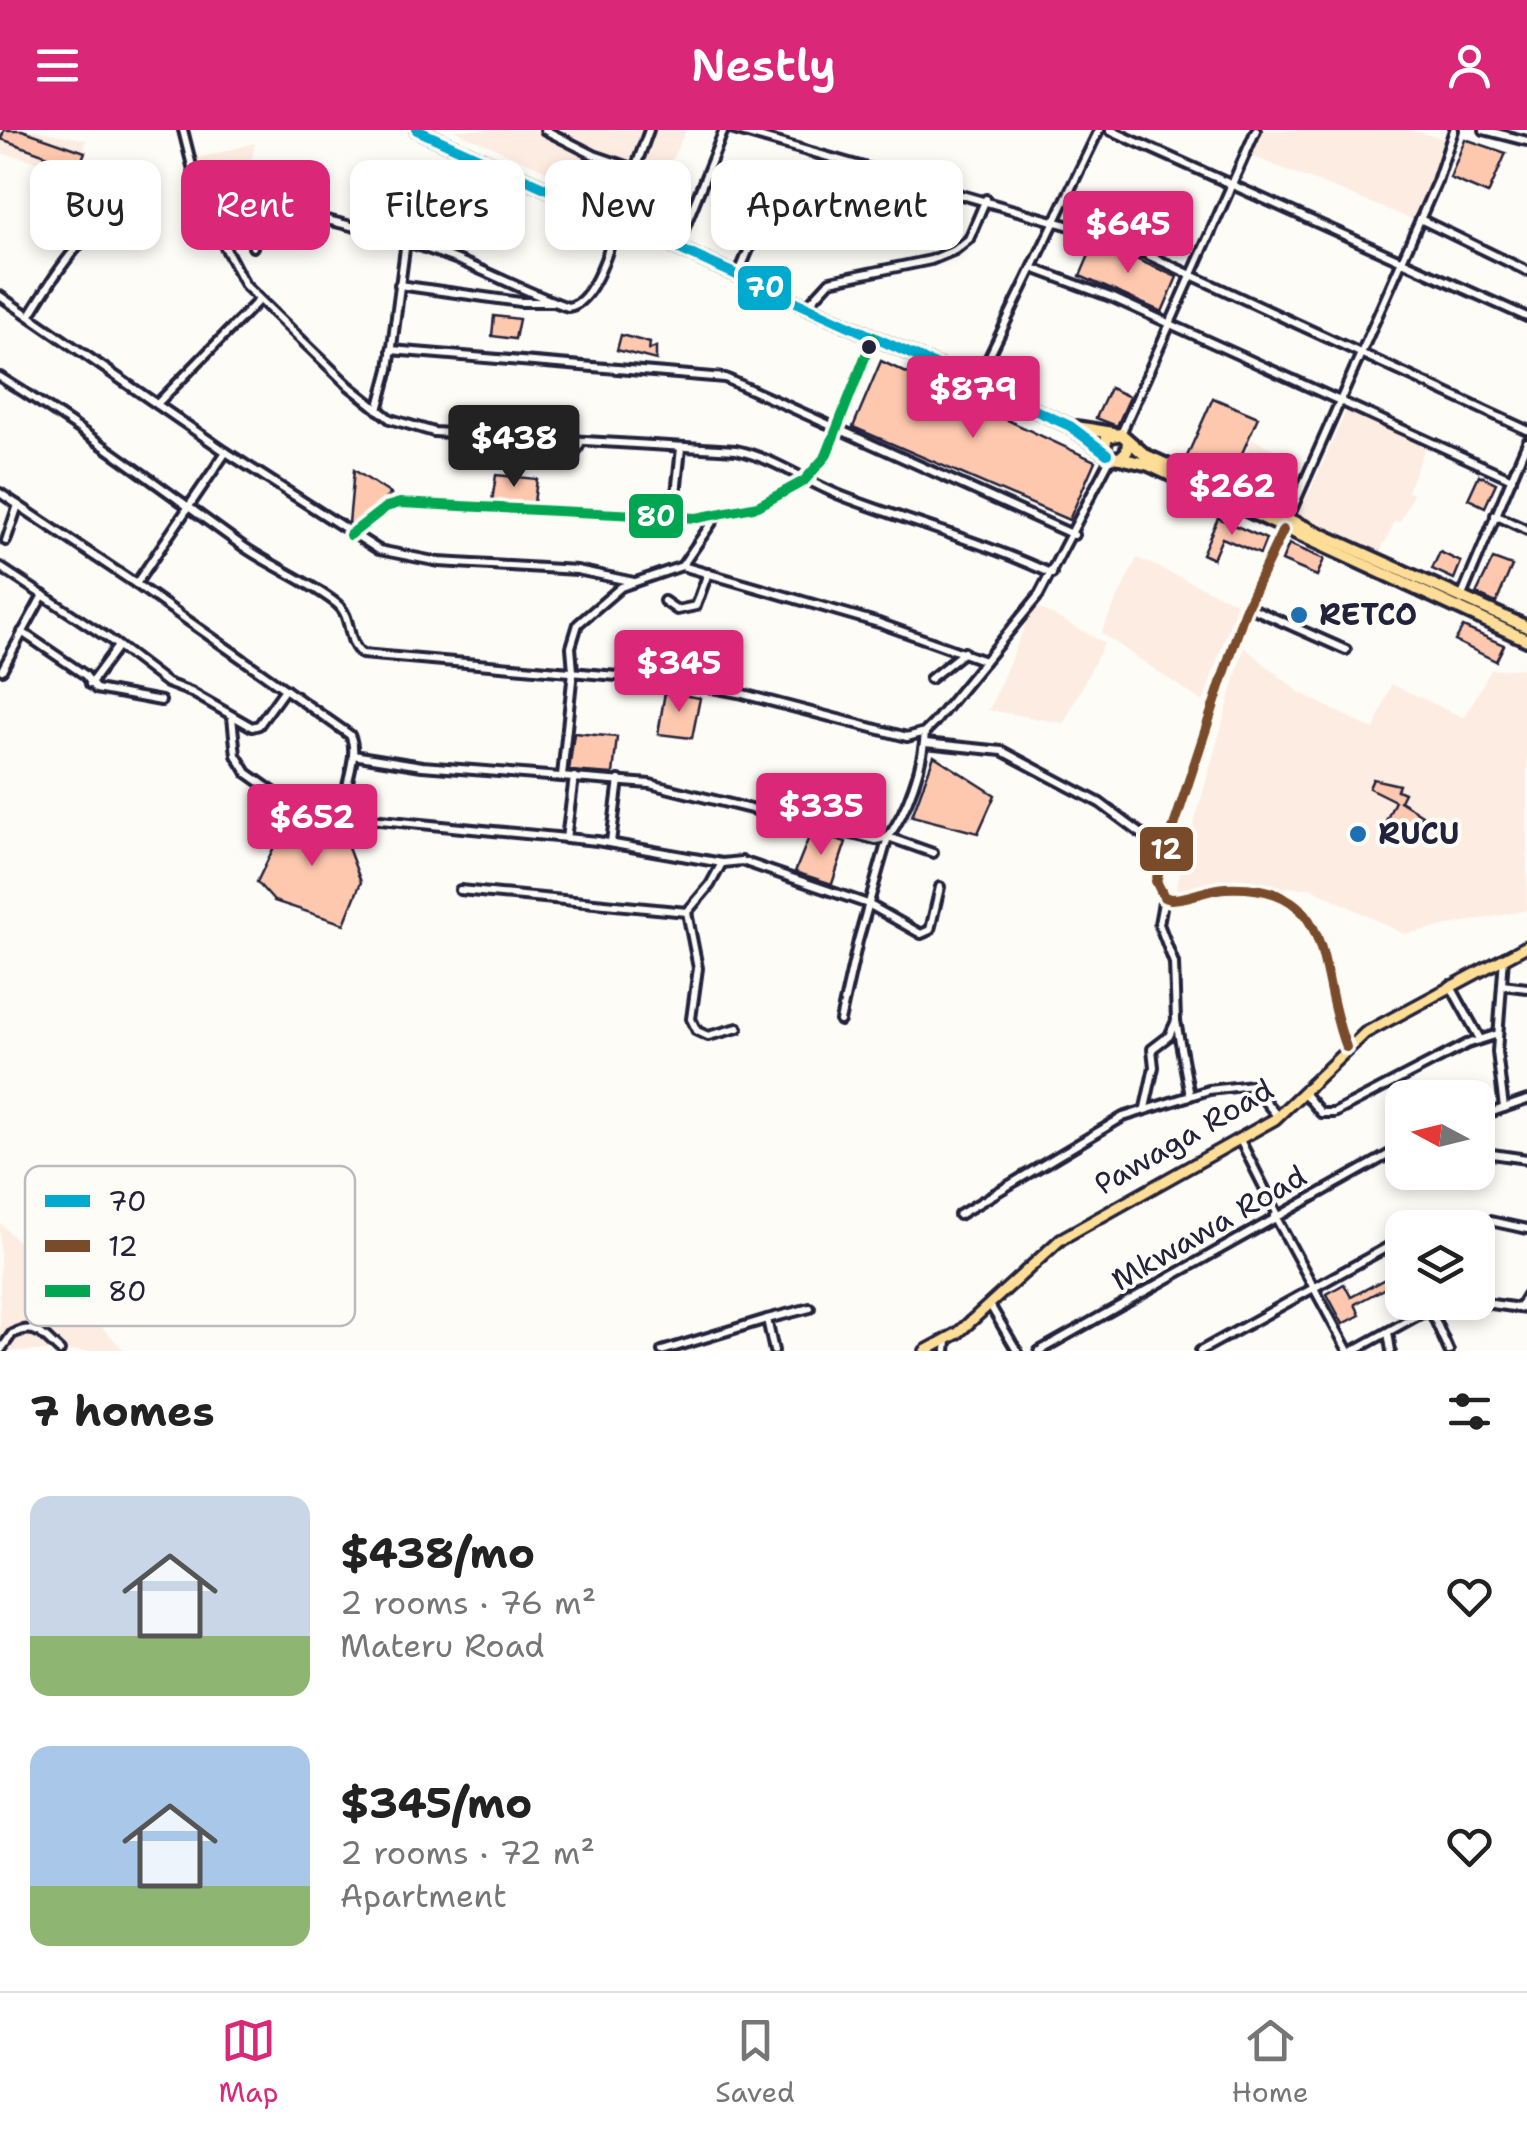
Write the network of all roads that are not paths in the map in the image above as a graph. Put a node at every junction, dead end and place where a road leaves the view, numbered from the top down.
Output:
1 (182, 130) edge
2 (417, 130) edge
3 (545, 130) edge
4 (649, 130) edge
5 (724, 130) edge
6 (734, 130) edge
7 (1100, 130) edge
8 (1110, 130) edge
9 (1256, 130) edge
10 (1454, 130) edge
11 (1484, 130) edge
12 (1527, 140) edge
13 (190, 160) edge
14 (609, 160) edge
15 (638, 160) edge
16 (843, 160) edge
17 (1231, 186) junction
18 (545, 188) edge
19 (963, 193) edge
20 (986, 199) junction
21 (691, 214) edge
22 (1420, 219) junction
23 (1058, 222) junction
24 (77, 250) edge
25 (226, 250) edge
26 (404, 250) edge
27 (428, 250) edge
28 (608, 250) edge
29 (683, 250) edge
30 (750, 250) edge
31 (1400, 261) junction
32 (1034, 269) junction
33 (1527, 270) edge
34 (1191, 274) junction
35 (738, 276) junction
36 (398, 286) junction
37 (0, 296) edge
38 (259, 300) junction
39 (555, 302) junction
40 (807, 306) junction
41 (30, 316) junction
42 (1527, 317) edge
43 (1168, 324) junction
44 (873, 336) junction
45 (391, 350) junction
46 (1360, 354) junction
47 (0, 377) edge
48 (977, 382) junction
49 (1339, 400) junction
50 (157, 404) junction
51 (378, 410) junction
52 (1070, 426) junction
53 (838, 428) junction
54 (1527, 430) edge
55 (1122, 436) junction
56 (552, 441) junction
57 (581, 442) junction
58 (1527, 442) edge
59 (681, 448) junction
60 (226, 452) junction
61 (1113, 456) junction
62 (1512, 479) junction
63 (804, 480) junction
64 (0, 493) edge
65 (18, 505) junction
66 (188, 506) junction
67 (1495, 515) junction
68 (679, 517) junction
69 (716, 517) junction
70 (1285, 526) junction
71 (1527, 530) edge
72 (350, 535) junction
73 (1074, 535) junction
74 (6, 541) dead end
75 (0, 566) edge
76 (682, 566) junction
77 (708, 573) junction
78 (1052, 574) junction
79 (634, 582) junction
80 (136, 584) junction
81 (43, 595) junction
82 (664, 601) dead end
83 (1459, 603) junction
84 (1246, 606) junction
85 (1527, 627) edge
86 (22, 632) junction
87 (1527, 640) edge
88 (118, 646) junction
89 (1346, 650) dead end
90 (965, 652) junction
91 (985, 661) junction
92 (2, 670) edge
93 (573, 671) junction
94 (930, 679) dead end
95 (90, 684) junction
96 (285, 689) junction
97 (161, 700) dead end
98 (232, 716) junction
99 (925, 732) junction
100 (924, 742) junction
101 (353, 755) junction
102 (562, 776) junction
103 (574, 777) junction
104 (619, 780) junction
105 (346, 816) junction
106 (888, 837) junction
107 (566, 839) junction
108 (611, 842) junction
109 (933, 853) dead end
110 (1161, 856) junction
111 (722, 863) junction
112 (940, 887) dead end
113 (460, 890) dead end
114 (1164, 897) junction
115 (868, 904) junction
116 (687, 912) junction
117 (1527, 946) edge
118 (1504, 956) junction
119 (1450, 985) junction
120 (1502, 985) junction
121 (1527, 988) edge
122 (840, 1021) dead end
123 (1176, 1021) junction
124 (738, 1028) dead end
125 (1498, 1034) junction
126 (1480, 1039) junction
127 (1346, 1047) junction
128 (1304, 1093) junction
129 (1190, 1096) junction
130 (1527, 1100) edge
131 (1504, 1108) junction
132 (1145, 1109) junction
133 (1495, 1111) edge
134 (1278, 1117) junction
135 (1239, 1138) junction
136 (1495, 1154) edge
137 (1385, 1156) edge
138 (1527, 1158) edge
139 (959, 1216) dead end
140 (1277, 1216) junction
141 (1495, 1222) edge
142 (1527, 1229) edge
143 (1385, 1248) edge
144 (1313, 1288) junction
145 (1527, 1295) edge
146 (988, 1303) junction
147 (1495, 1304) edge
148 (810, 1308) dead end
149 (1523, 1308) edge
150 (767, 1319) junction
151 (1413, 1320) edge
152 (1435, 1320) edge
153 (1388, 1332) junction
154 (946, 1346) edge
155 (0, 1351) edge
156 (60, 1351) edge
157 (662, 1351) edge
158 (774, 1351) edge
159 (925, 1351) edge
160 (1017, 1351) edge
161 (1040, 1351) edge
162 (1200, 1351) edge
163 (1351, 1351) edge
164 (1391, 1351) edge
165 (1449, 1351) edge

1 - 13 street
2 - 18 highway
3 - 14 street
4 - 15 street
5 - 21 street
6 - 16 street
7 - 23 street
8 - 17 street
9 - 17 street
10 - 22 street
11 - 12 street
17 - 31 street
17 - 34 street
19 - 20 street
20 - 23 street
20 - 40 street
22 - 31 street
22 - 33 street
23 - 32 street
23 - 34 street
24 - 41 street
25 - 38 street
26 - 36 street
27 - 39 street
28 - 39 street
29 - 35 highway
30 - 35 street
31 - 42 street
31 - 46 street
32 - 43 street
32 - 48 street
34 - 43 street
34 - 46 street
35 - 40 highway
36 - 39 street
36 - 45 street
37 - 41 street
38 - 50 street
38 - 51 street
40 - 44 highway
41 - 50 street
43 - 49 street
43 - 55 street
44 - 48 highway
44 - 53 street
45 - 51 street
45 - 53 street
46 - 49 street
46 - 54 street
47 - 66 street
48 - 52 highway
49 - 62 street
49 - 70 street
50 - 60 street
51 - 56 street
52 - 55 highway
52 - 61 highway
53 - 63 street
53 - 73 street
55 - 61 highway
55 - 61 highway
55 - 70 highway
56 - 57 street
56 - 57 street
57 - 59 street
58 - 62 street
59 - 63 street
59 - 68 street
60 - 66 street
60 - 72 street
61 - 70 highway
61 - 73 street
62 - 67 street
63 - 69 street
63 - 78 street
64 - 65 street
65 - 74 street
65 - 80 street
66 - 80 street
66 - 93 street
67 - 71 street
67 - 83 street
68 - 69 street
68 - 72 street
69 - 76 street
70 - 83 highway
70 - 84 street
72 - 79 street
73 - 78 street
75 - 81 street
76 - 77 street
76 - 79 street
77 - 82 street
77 - 90 street
78 - 91 street
79 - 93 street
80 - 96 street
81 - 86 street
81 - 88 street
83 - 85 highway
83 - 87 highway
84 - 89 street
84 - 110 street
86 - 92 street
86 - 95 street
88 - 95 street
88 - 98 street
90 - 91 street
90 - 94 street
91 - 99 street
93 - 99 street
93 - 102 street
95 - 97 street
96 - 98 street
96 - 101 street
98 - 105 street
99 - 100 street
100 - 106 street
100 - 110 street
101 - 102 street
101 - 105 street
102 - 103 street
103 - 104 street
103 - 107 street
104 - 106 street
104 - 108 street
105 - 107 street
106 - 109 street
106 - 115 street
107 - 108 street
108 - 111 street
110 - 114 street
111 - 115 street
111 - 116 street
112 - 115 street
113 - 116 street
114 - 123 street
114 - 127 street
115 - 122 street
116 - 124 street
117 - 118 main road, Pawaga Road
118 - 119 main road, Pawaga Road
118 - 120 street
119 - 126 street
119 - 127 main road, Pawaga Road
120 - 121 street
120 - 125 street
123 - 129 street
123 - 132 street
125 - 126 street
125 - 131 street
126 - 128 street
127 - 128 main road, Pawaga Road
128 - 134 main road, Pawaga Road
129 - 132 street
129 - 134 street
130 - 131 street
131 - 133 street
132 - 139 street
134 - 135 main road, Pawaga Road
135 - 140 street
135 - 146 main road, Pawaga Road
136 - 138 street
137 - 140 street, Mkwawa Road
140 - 144 street
140 - 161 street, Mkwawa Road
141 - 142 street
143 - 144 street
144 - 162 street
144 - 163 street
145 - 149 street
146 - 154 main road, Pawaga Road
146 - 160 street
147 - 149 street
148 - 150 street
150 - 157 street
150 - 158 street
151 - 153 street
152 - 165 street
153 - 163 street
153 - 164 street
154 - 159 main road, Pawaga Road
155 - 156 street

